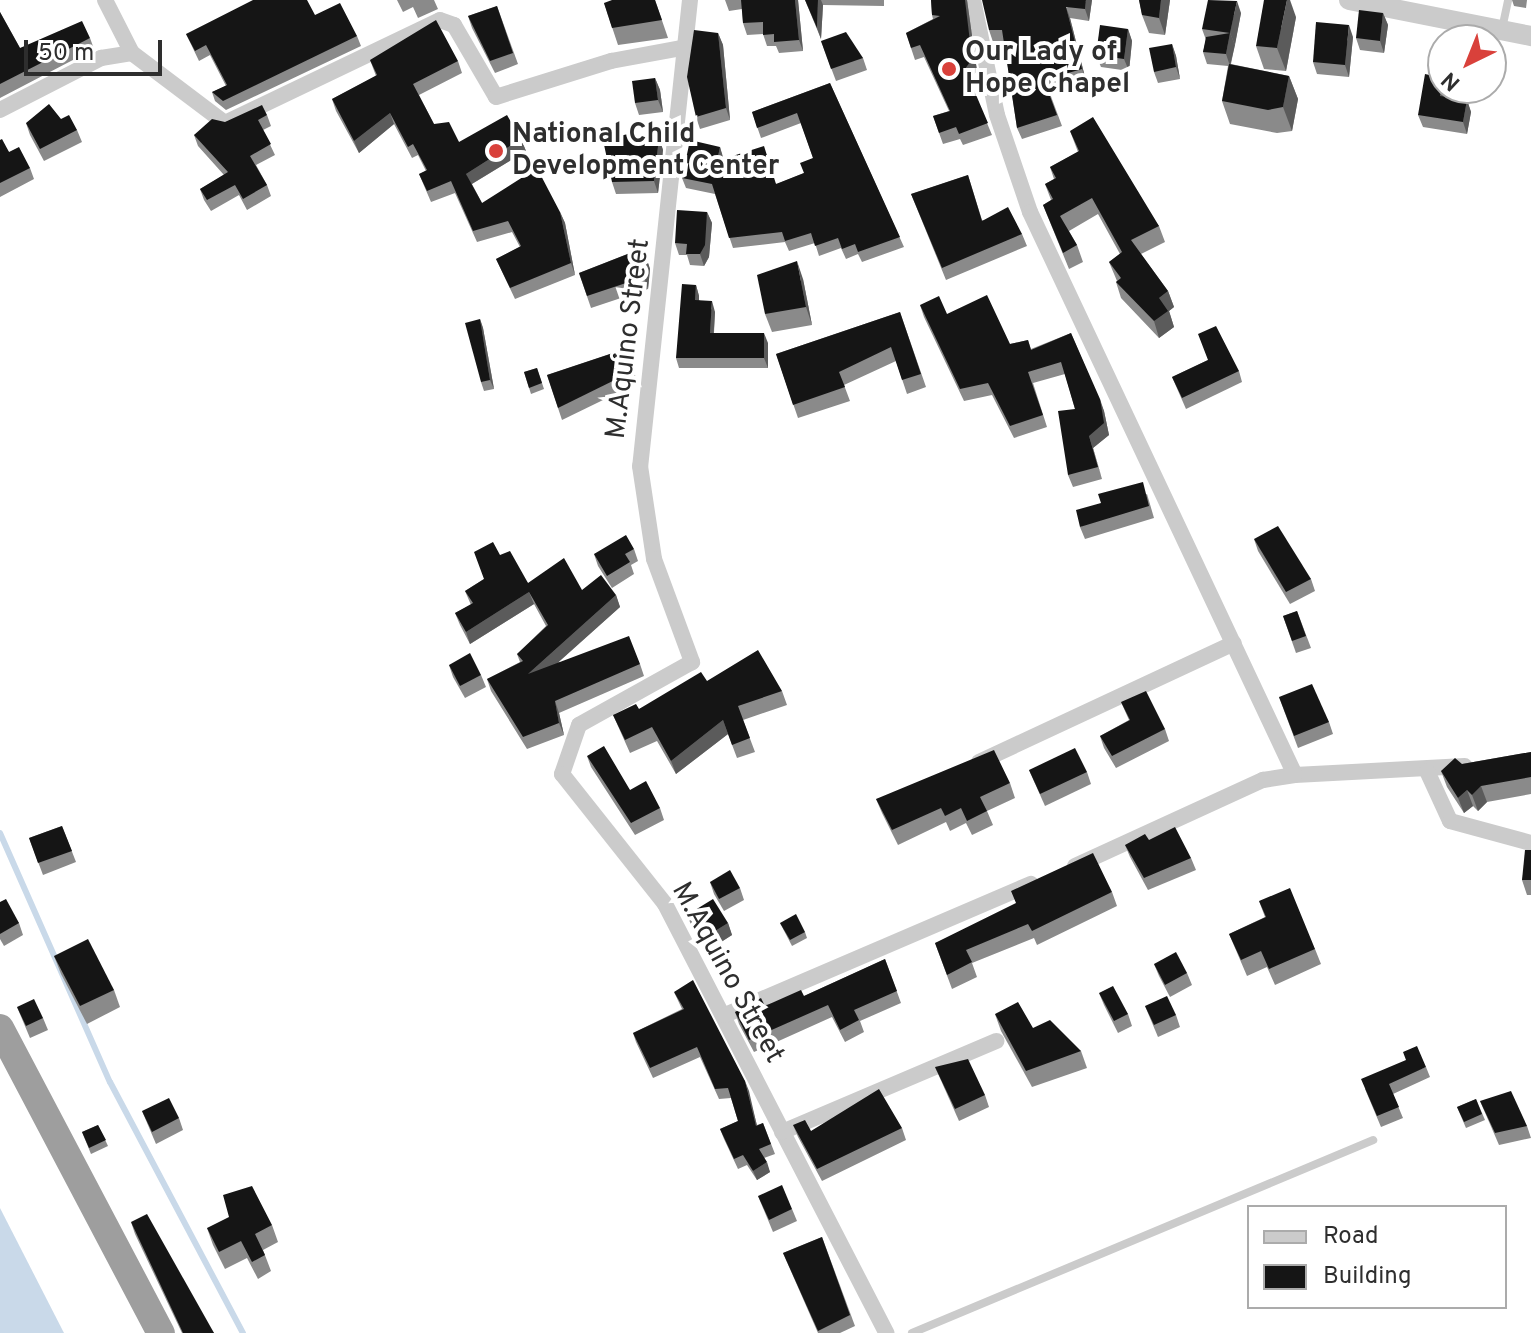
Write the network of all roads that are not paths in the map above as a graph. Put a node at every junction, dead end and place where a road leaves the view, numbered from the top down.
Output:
1 (105, 0) edge
2 (690, 0) edge
3 (973, 0) edge
4 (1349, 0) edge
5 (1508, 0) edge
6 (1471, 24) edge
7 (1503, 24) edge
8 (1507, 31) edge
9 (1531, 36) edge
10 (681, 48) junction
11 (132, 53) junction
12 (0, 110) edge
13 (1234, 643) junction
14 (1481, 765) edge
15 (1427, 771) junction
16 (955, 773) edge
17 (1295, 775) junction
18 (1531, 843) edge
19 (725, 1015) junction
20 (0, 1028) edge
21 (996, 1041) dead end
22 (782, 1132) junction
23 (1373, 1140) dead end
24 (161, 1333) edge
25 (886, 1333) edge
26 (912, 1333) edge

1 - 11 street
2 - 10 street, M.Aquino Street
3 - 13 street
4 - 6 street
5 - 7 lane
8 - 9 street
10 - 11 street
10 - 19 street, M.Aquino Street
11 - 12 street
13 - 16 street
13 - 17 street
14 - 15 street
15 - 17 street
15 - 18 street
17 - 19 street
19 - 22 street, M.Aquino Street
20 - 24 highway
21 - 22 street
22 - 25 street, M.Aquino Street
23 - 26 lane

